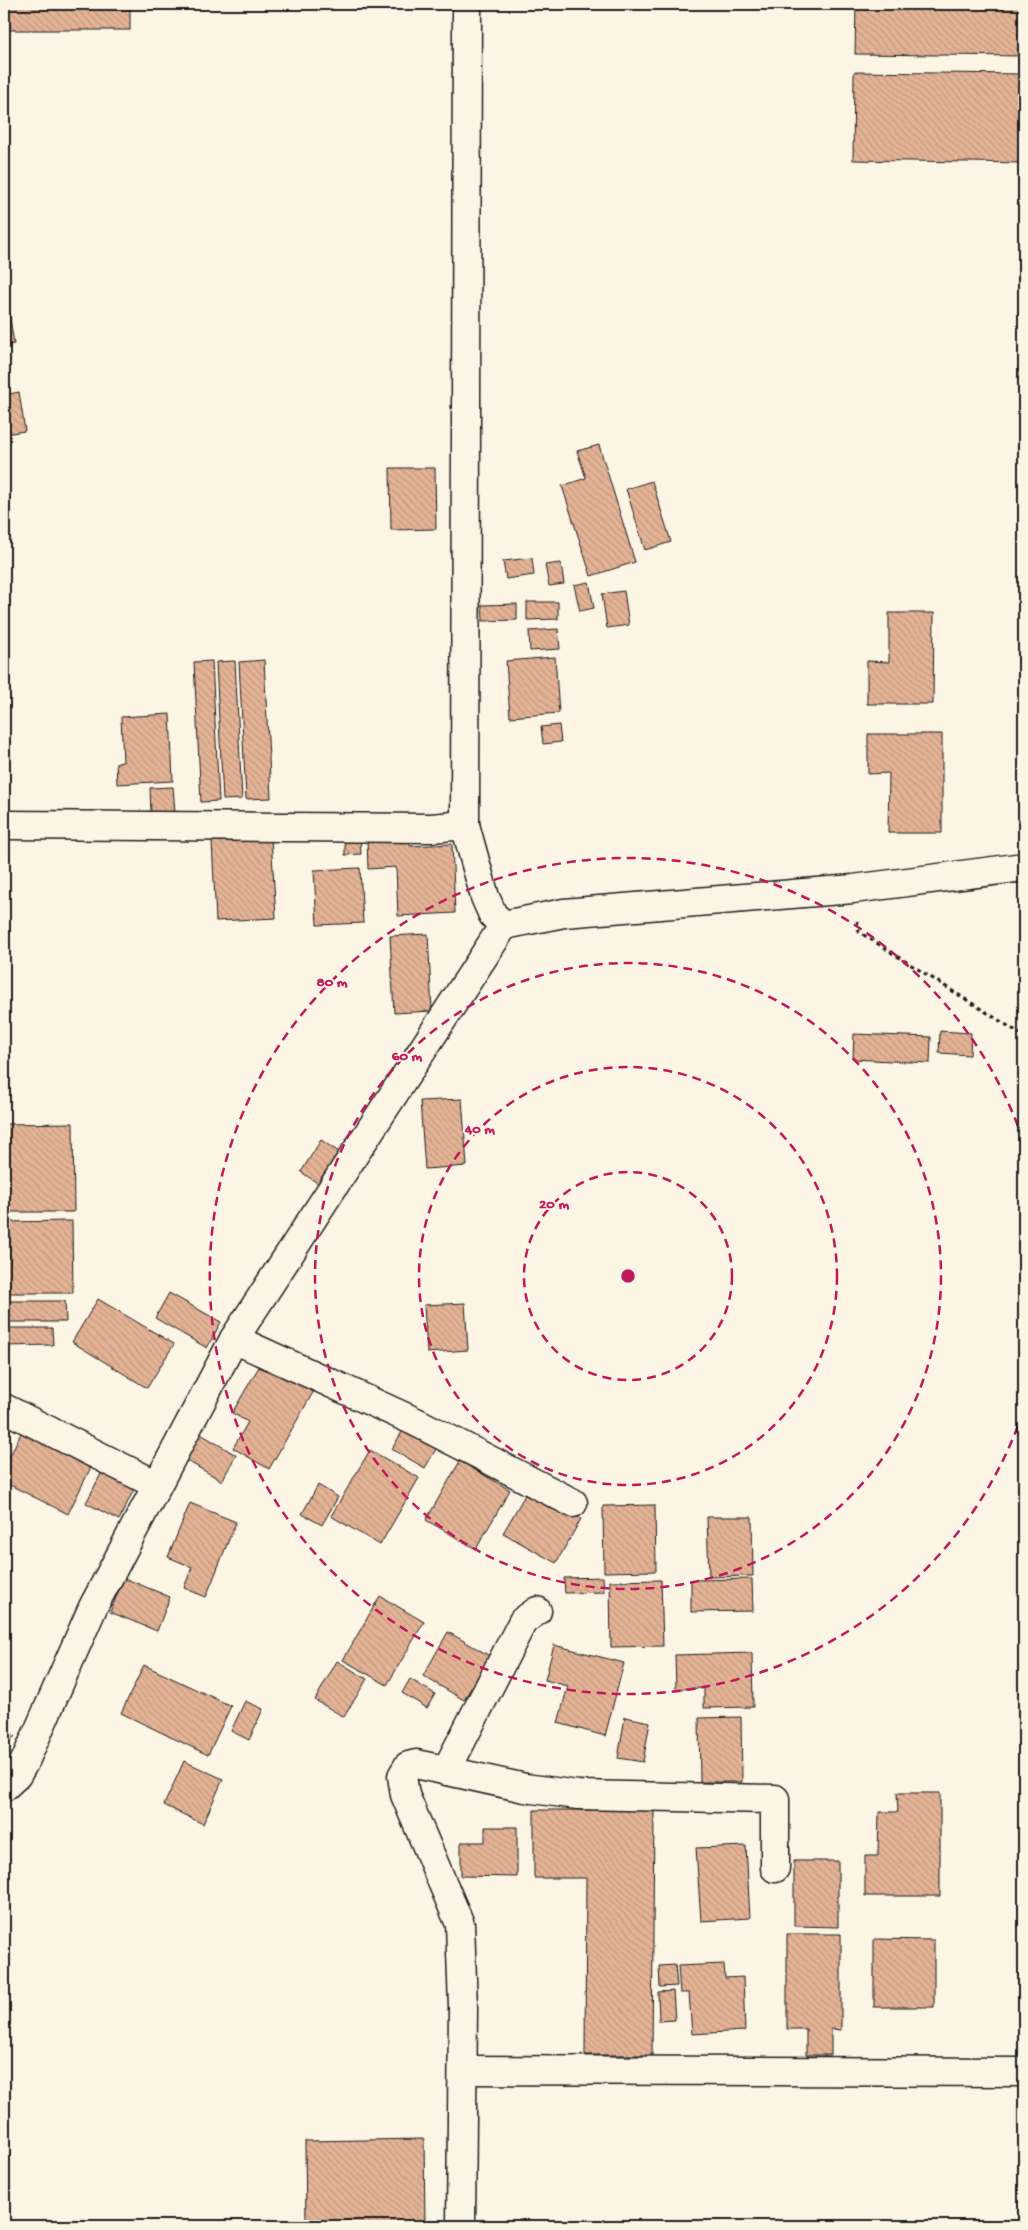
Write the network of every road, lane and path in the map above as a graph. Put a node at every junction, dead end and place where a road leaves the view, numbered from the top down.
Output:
1 (467, 4) edge
2 (4, 825) edge
3 (465, 825) junction
4 (1024, 867) edge
5 (853, 888) junction
6 (504, 926) junction
7 (1024, 1036) edge
8 (234, 1339) junction
9 (4, 1408) edge
10 (157, 1485) junction
11 (573, 1503) dead end
12 (537, 1611) dead end
13 (446, 1771) junction
14 (4, 1787) edge
15 (775, 1868) dead end
16 (462, 2070) junction
17 (1024, 2072) edge
18 (461, 2226) edge

1 - 3 street
2 - 3 street
3 - 6 street
4 - 5 street
5 - 6 street
5 - 7 path
6 - 8 street
8 - 10 street
8 - 11 street
9 - 10 street
10 - 14 street
12 - 13 street
13 - 15 street
13 - 16 street
16 - 17 street
16 - 18 street

